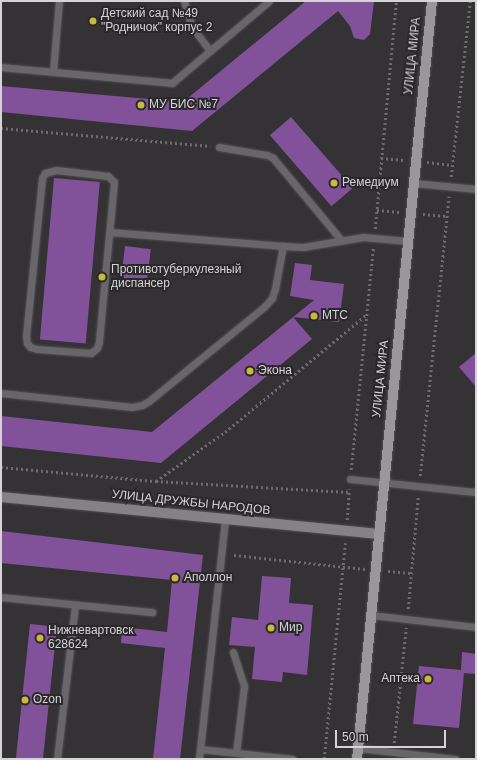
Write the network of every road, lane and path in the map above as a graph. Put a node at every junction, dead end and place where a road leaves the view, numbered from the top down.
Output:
1 (59, 1) edge
2 (184, 1) edge
3 (269, 1) edge
4 (396, 1) edge
5 (432, 1) edge
6 (470, 1) edge
7 (210, 51) junction
8 (1, 67) edge
9 (52, 72) junction
10 (1, 128) edge
11 (219, 147) joint
12 (414, 183) junction
13 (450, 186) junction
14 (476, 189) edge
15 (110, 232) junction
16 (374, 237) junction
17 (341, 240) junction
18 (408, 241) junction
19 (283, 246) junction
20 (367, 314) junction
21 (1, 393) edge
22 (1, 467) edge
23 (350, 479) junction
24 (156, 481) junction
25 (384, 482) junction
26 (419, 486) junction
27 (349, 492) junction
28 (476, 492) edge
29 (1, 497) edge
30 (225, 520) junction
31 (346, 531) junction
32 (379, 534) junction
33 (234, 555) dead end
34 (343, 566) junction
35 (376, 570) junction
36 (411, 573) junction
37 (1, 597) edge
38 (75, 605) junction
39 (152, 612) dead end
40 (371, 616) junction
41 (407, 620) junction
42 (476, 627) edge
43 (233, 652) dead end
44 (358, 748) junction
45 (200, 749) junction
46 (393, 752) junction
47 (236, 753) junction
48 (408, 756) edge
49 (272, 758) edge
50 (58, 759) edge
51 (199, 759) edge
52 (292, 759) edge
53 (324, 759) edge
54 (357, 759) edge
55 (455, 759) edge

1 - 9 lane
2 - 7 lane
3 - 7 lane
4 - 16 path
5 - 12 main road, УЛИЦА МИРА
6 - 13 path
7 - 9 lane
8 - 9 lane
10 - 11 path
11 - 17 lane
12 - 13 lane
12 - 18 main road, УЛИЦА МИРА
13 - 14 lane
13 - 26 path
15 - 15 lane
15 - 19 lane
16 - 17 lane
16 - 18 lane
16 - 20 path
17 - 19 lane
18 - 25 main road, УЛИЦА МИРА
19 - 21 lane
20 - 23 path
20 - 24 path
22 - 24 path
23 - 25 lane
23 - 27 path
24 - 27 path
25 - 26 lane
25 - 32 main road, УЛИЦА МИРА
26 - 28 lane
26 - 36 path
27 - 31 path
29 - 30 street, УЛИЦА ДРУЖБЫ НАРОДОВ
30 - 31 street, УЛИЦА ДРУЖБЫ НАРОДОВ
30 - 45 lane
31 - 32 street, УЛИЦА ДРУЖБЫ НАРОДОВ
31 - 34 path
32 - 35 main road, УЛИЦА МИРА
33 - 34 path
34 - 35 path
34 - 53 path
35 - 36 path
35 - 40 main road, УЛИЦА МИРА
36 - 41 path
37 - 38 lane
38 - 39 lane
38 - 50 lane
40 - 41 lane
40 - 44 main road, УЛИЦА МИРА
41 - 42 lane
41 - 46 path
43 - 47 lane
44 - 46 lane
44 - 54 main road, УЛИЦА МИРА
45 - 47 lane
45 - 51 lane
46 - 48 lane
47 - 49 lane
48 - 55 lane
49 - 52 lane

